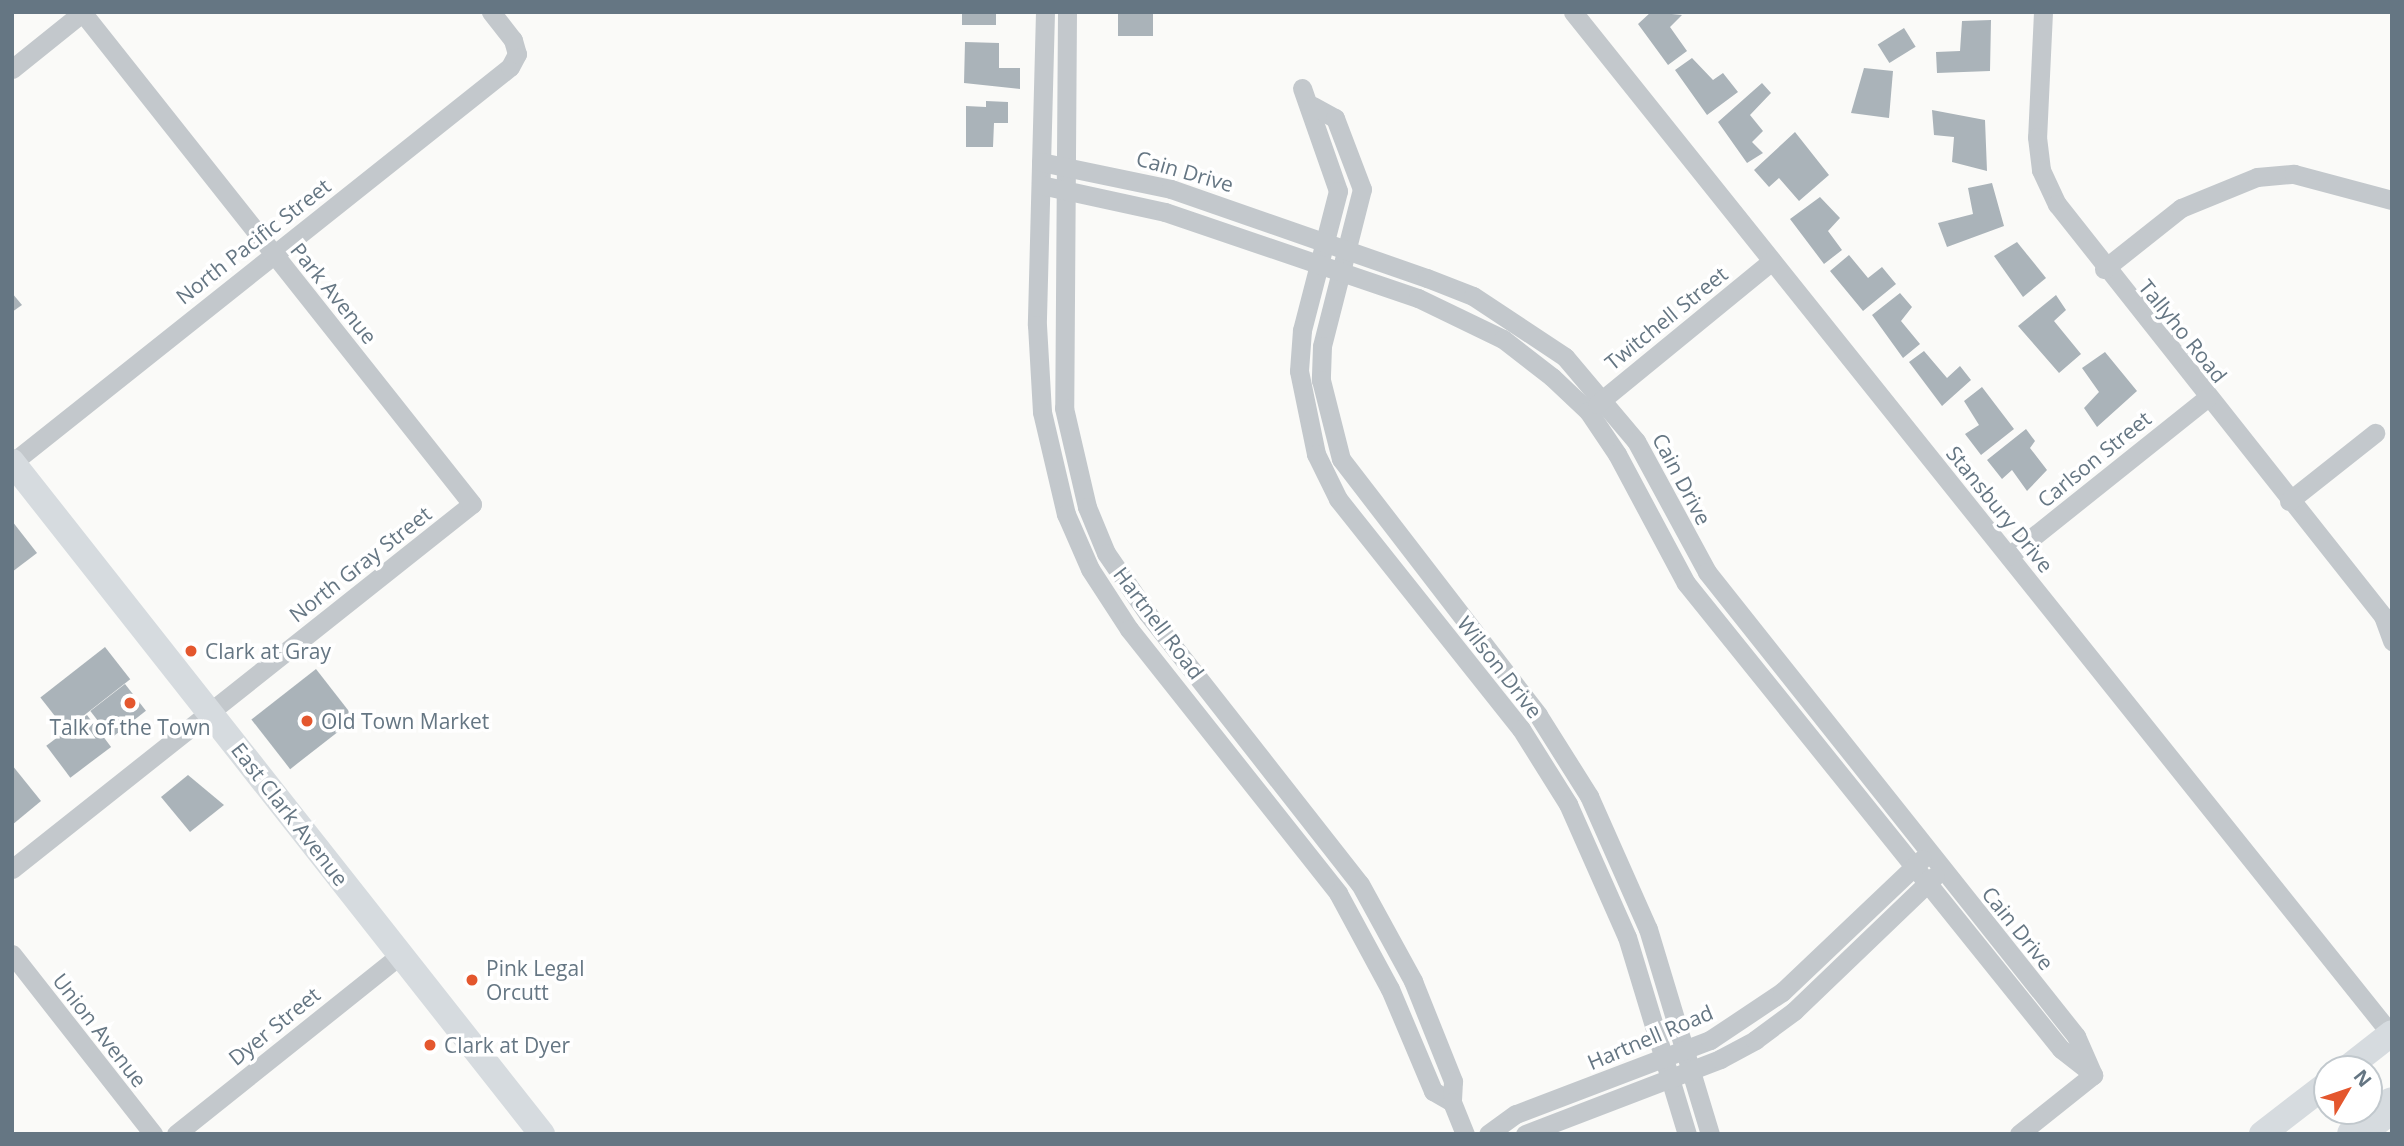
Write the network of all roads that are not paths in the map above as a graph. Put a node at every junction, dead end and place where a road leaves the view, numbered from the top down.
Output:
1 (82, 12) edge
2 (491, 12) edge
3 (1045, 12) edge
4 (1067, 12) edge
5 (1573, 12) edge
6 (2043, 12) edge
7 (12, 69) edge
8 (1303, 88) dead end
9 (1313, 106) junction
10 (1041, 162) junction
11 (1065, 163) junction
12 (1041, 184) junction
13 (1065, 186) junction
14 (2392, 200) edge
15 (1327, 241) junction
16 (1348, 249) junction
17 (274, 255) junction
18 (1772, 261) junction
19 (1321, 263) junction
20 (2104, 269) junction
21 (1342, 271) junction
22 (2208, 397) junction
23 (1605, 398) junction
24 (1588, 411) junction
25 (2375, 433) dead end
26 (12, 463) edge
27 (2290, 501) junction
28 (472, 504) joint
29 (2009, 556) junction
30 (1148, 614) junction
31 (1469, 627) junction
32 (1129, 629) junction
33 (2392, 640) edge
34 (1452, 642) junction
35 (1785, 672) junction
36 (1768, 685) junction
37 (210, 713) junction
38 (1290, 788) junction
39 (1272, 803) junction
40 (1928, 854) junction
41 (1913, 867) junction
42 (12, 869) edge
43 (1942, 870) junction
44 (1926, 884) junction
45 (12, 954) edge
46 (400, 955) junction
47 (2391, 1034) edge
48 (1687, 1050) junction
49 (2364, 1055) edge
50 (1668, 1069) junction
51 (1693, 1070) junction
52 (2093, 1074) junction
53 (2313, 1095) edge
54 (1452, 1102) junction
55 (2392, 1104) edge
56 (1509, 1132) edge
57 (153, 1134) edge
58 (176, 1134) edge
59 (541, 1134) edge
60 (1465, 1134) edge
61 (1687, 1134) edge
62 (1710, 1134) edge
63 (2019, 1134) edge
64 (2262, 1134) edge
65 (2354, 1134) edge

1 - 7 street
1 - 17 street, Park Avenue
2 - 17 street, North Pacific Street
3 - 10 street, Hartnell Road
4 - 11 street, Hartnell Road
5 - 18 street, Stansbury Drive
6 - 20 street, Tallyho Road
8 - 9 street
9 - 15 street, Wilson Drive
9 - 16 street, Wilson Drive
10 - 11 street, Cain Drive
10 - 12 street, Hartnell Road
11 - 13 street, Hartnell Road
11 - 15 street, Cain Drive
12 - 13 street, Cain Drive
12 - 32 street, Hartnell Road
13 - 19 street, Cain Drive
13 - 30 street, Hartnell Road
14 - 20 street
15 - 16 street, Cain Drive
15 - 19 street, Wilson Drive
16 - 21 street, Wilson Drive
16 - 23 street, Cain Drive
17 - 26 street, North Pacific Street
17 - 28 street, Park Avenue
18 - 23 street, Twitchell Street
18 - 29 street, Stansbury Drive
19 - 21 street, Cain Drive
19 - 34 street, Wilson Drive
20 - 22 street, Tallyho Road
21 - 24 street, Cain Drive
21 - 31 street, Wilson Drive
22 - 27 street, Tallyho Road
22 - 29 street, Carlson Street
23 - 24 street, Twitchell Street
23 - 35 street, Cain Drive
24 - 36 street, Cain Drive
25 - 27 street
26 - 37 main road, East Clark Avenue
27 - 33 street, Tallyho Road
28 - 37 street, North Gray Street
29 - 47 street, Stansbury Drive
30 - 32 street
30 - 38 street, Hartnell Road
31 - 34 street
31 - 48 street, Wilson Drive
32 - 39 street, Hartnell Road
34 - 50 street, Wilson Drive
35 - 36 street
35 - 40 street, Cain Drive
36 - 41 street, Cain Drive
37 - 42 street, North Gray Street
37 - 46 main road, East Clark Avenue
38 - 39 street
38 - 54 street, Hartnell Road
39 - 54 street, Hartnell Road
40 - 41 street, Hartnell Road
40 - 43 street, Cain Drive
41 - 44 street, Cain Drive
41 - 48 street, Hartnell Road
43 - 44 street, Hartnell Road
43 - 52 street, Cain Drive
44 - 51 street, Hartnell Road
44 - 52 street, Cain Drive
45 - 57 street, Union Avenue
46 - 58 street, Dyer Street
46 - 59 main road, East Clark Avenue
47 - 49 main road
48 - 50 street, Hartnell Road
48 - 51 street, Wilson Drive
50 - 51 street, Hartnell Road
50 - 56 street, Hartnell Road
50 - 61 street, Wilson Drive
51 - 62 street, Wilson Drive
52 - 63 street
53 - 64 main road
54 - 60 street, Hartnell Road
55 - 65 highway

